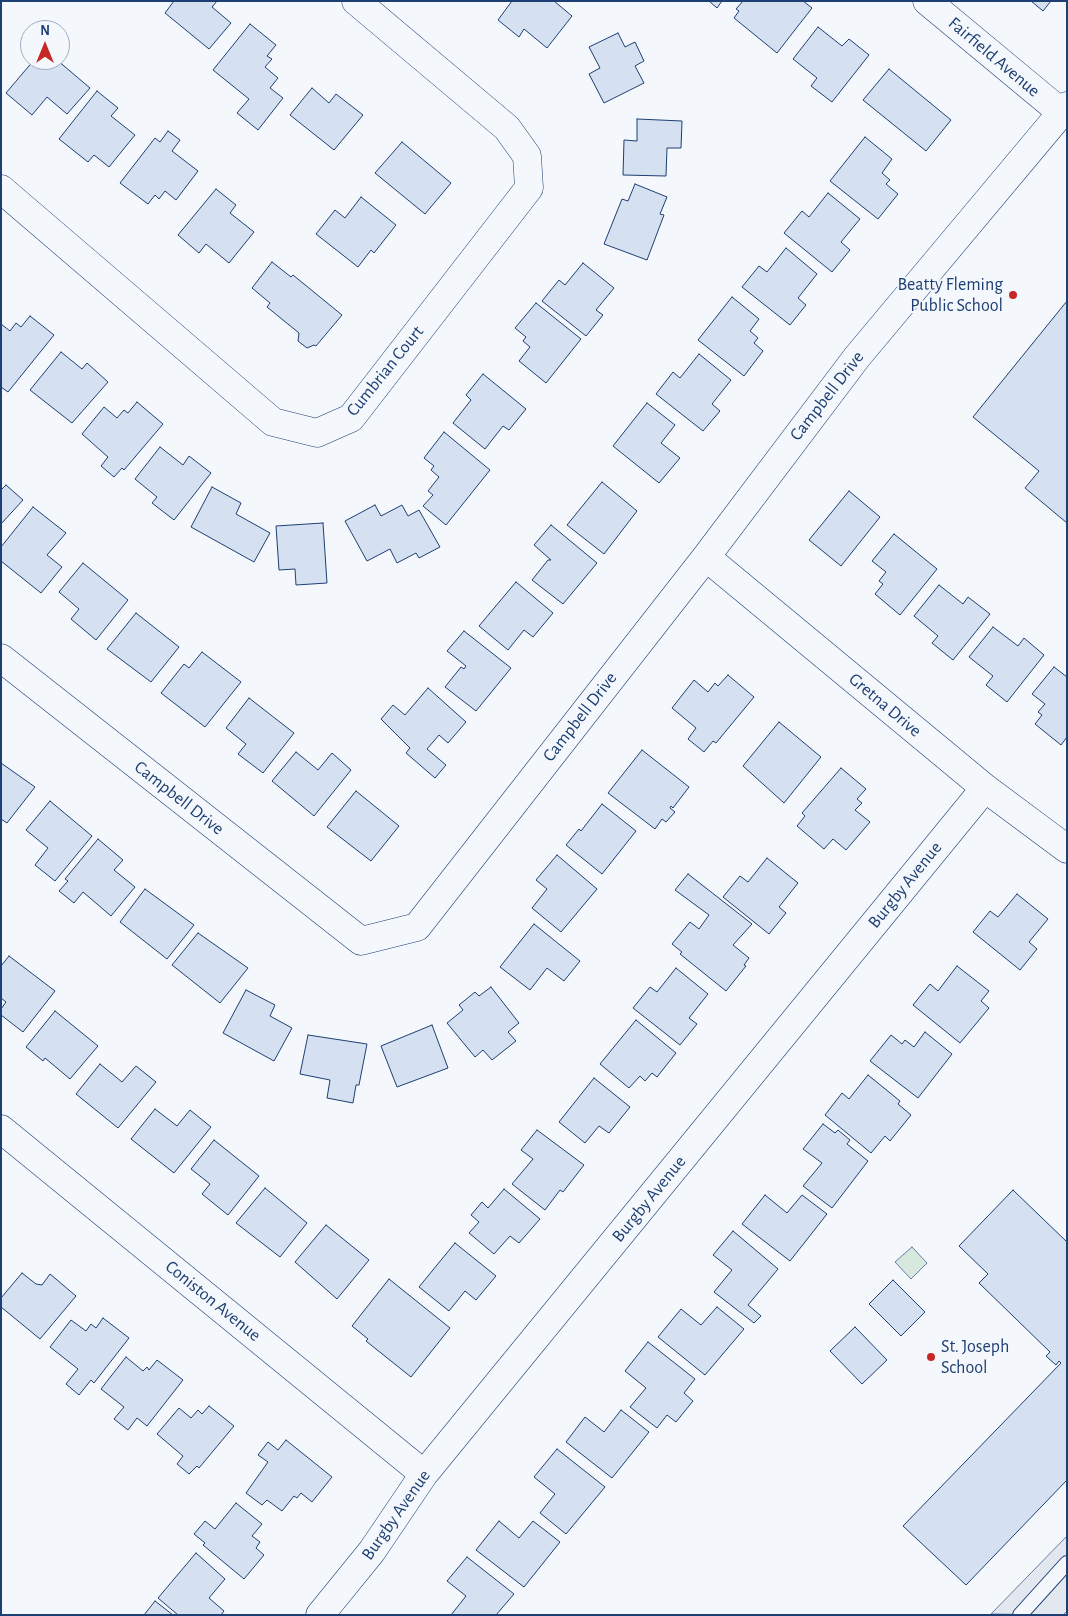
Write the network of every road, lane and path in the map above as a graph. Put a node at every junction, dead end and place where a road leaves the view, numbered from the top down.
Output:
1 (356, 1) edge
2 (927, 1) edge
3 (1064, 110) edge
4 (1, 189) edge
5 (706, 557) junction
6 (1, 658) edge
7 (985, 788) junction
8 (1067, 848) edge
9 (1, 1128) edge
10 (424, 1474) junction
11 (1067, 1563) edge
12 (320, 1615) edge
13 (1020, 1615) edge

1 - 4 street, Cumbrian Court
2 - 3 street, Fairfield Avenue
3 - 5 street, Campbell Drive
5 - 6 street, Campbell Drive
5 - 7 street, Gretna Drive
7 - 8 street, Gretna Drive
7 - 10 street, Burgby Avenue
9 - 10 street, Coniston Avenue
10 - 12 street, Burgby Avenue
11 - 13 lane

